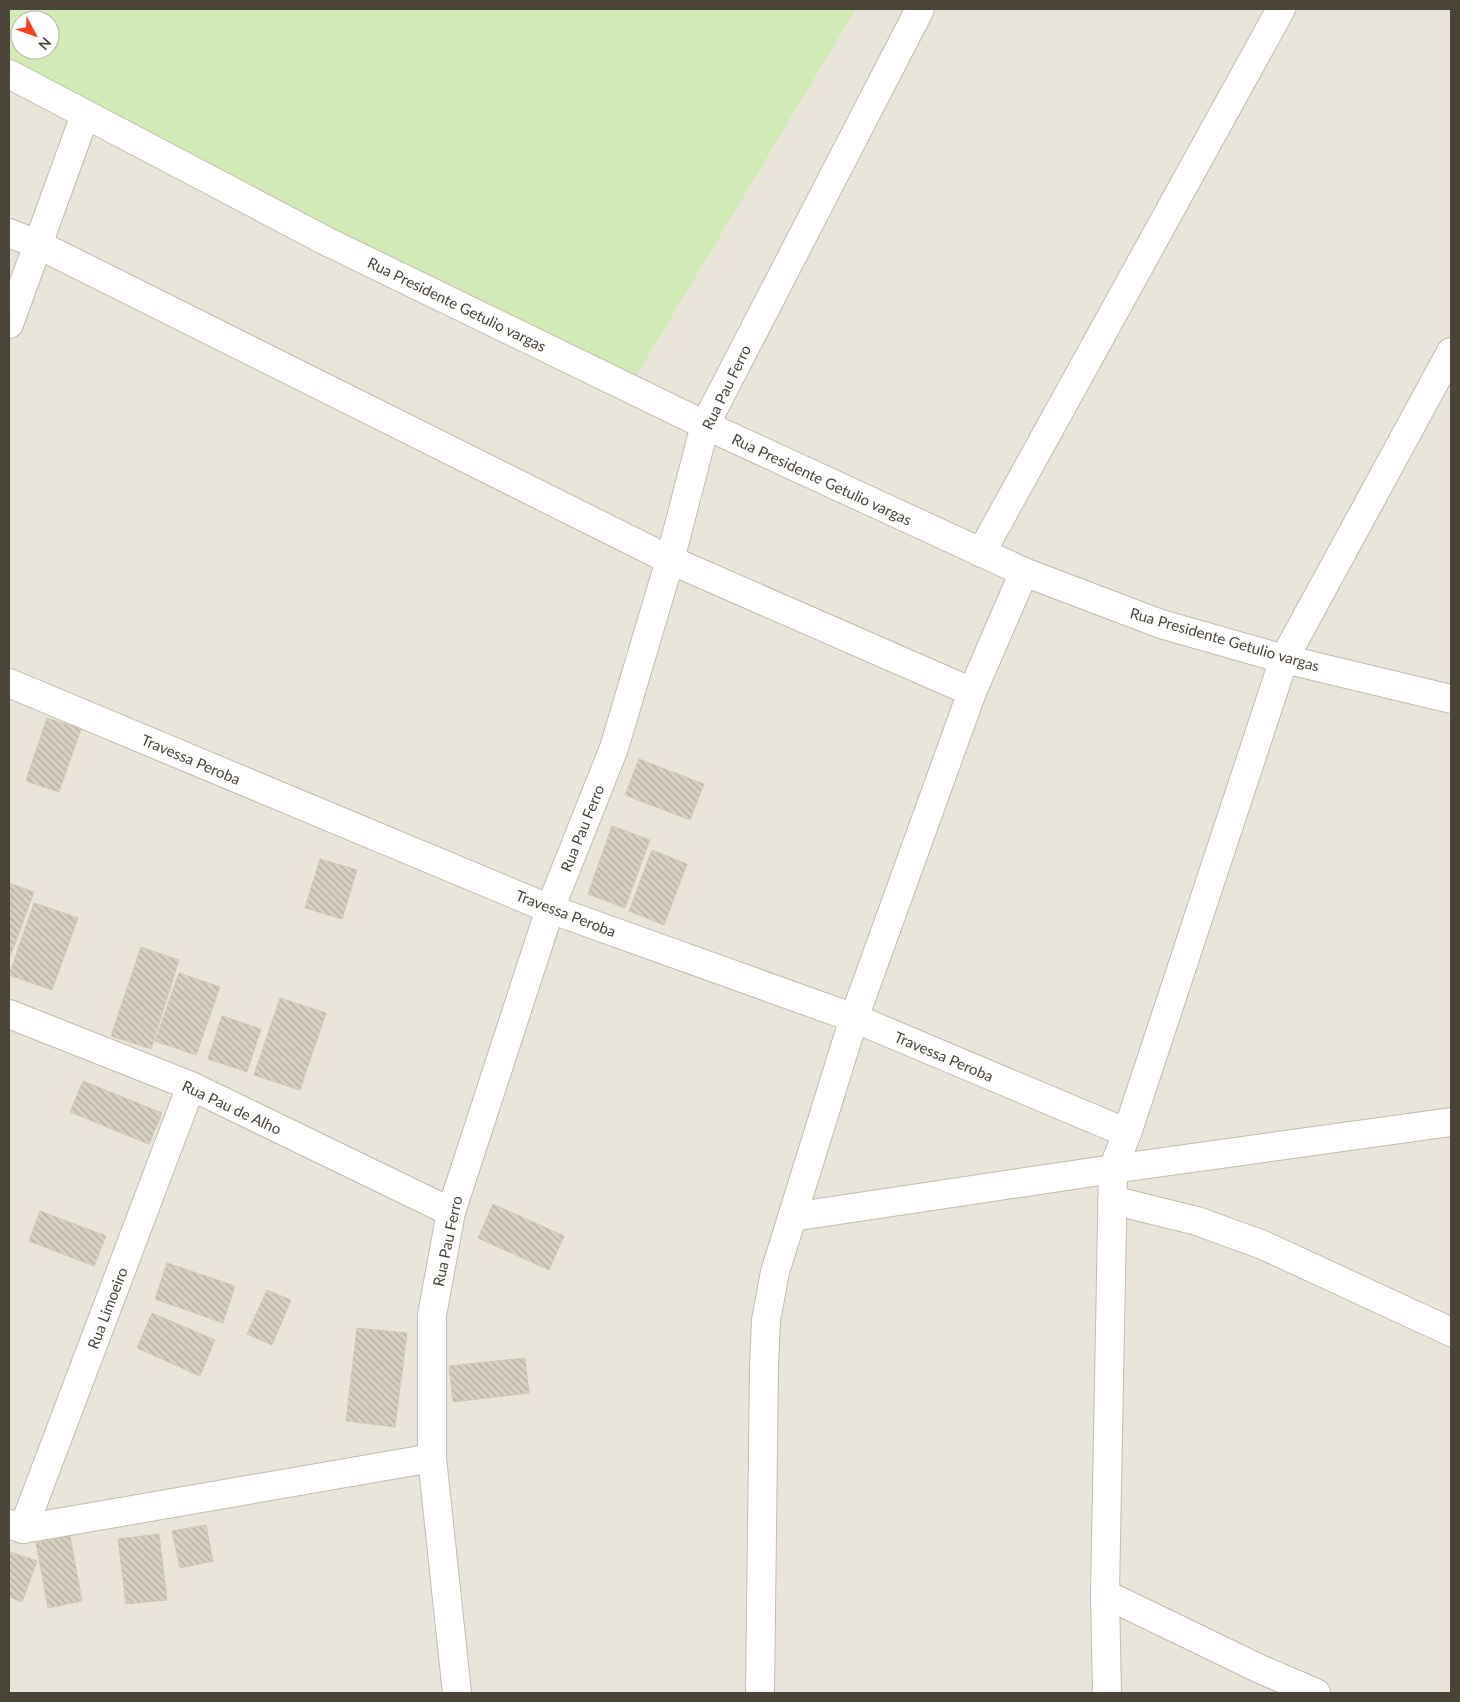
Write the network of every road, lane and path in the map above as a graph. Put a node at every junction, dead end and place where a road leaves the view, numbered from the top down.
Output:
1 (920, 9) edge
2 (1281, 9) edge
3 (9, 74) edge
4 (85, 115) junction
5 (9, 233) edge
6 (37, 244) junction
7 (9, 324) edge
8 (1451, 352) edge
9 (705, 425) junction
10 (981, 553) junction
11 (670, 560) junction
12 (1024, 572) junction
13 (1284, 659) junction
14 (9, 682) edge
15 (972, 692) junction
16 (1451, 699) edge
17 (550, 909) junction
18 (9, 1014) edge
19 (854, 1018) junction
20 (191, 1086) junction
21 (1451, 1122) edge
22 (1127, 1133) junction
23 (1113, 1169) junction
24 (1112, 1200) junction
25 (451, 1212) junction
26 (792, 1217) junction
27 (1451, 1332) edge
28 (432, 1458) junction
29 (16, 1526) edge
30 (1105, 1594) junction
31 (457, 1693) edge
32 (760, 1693) edge
33 (1107, 1693) edge
34 (1316, 1693) edge

1 - 9 street, Rua Pau Ferro
2 - 10 street
3 - 4 street, Rua Presidente Getulio vargas
4 - 6 street
4 - 9 street, Rua Presidente Getulio vargas
5 - 6 street
6 - 7 street
6 - 11 street
8 - 13 street
9 - 10 street, Rua Presidente Getulio vargas
9 - 11 street, Rua Pau Ferro
10 - 12 street, Rua Presidente Getulio vargas
11 - 15 street
11 - 17 street, Rua Pau Ferro
12 - 13 street, Rua Presidente Getulio vargas
12 - 15 street
13 - 16 street, Rua Presidente Getulio vargas
13 - 22 street
14 - 17 street, Travessa Peroba
15 - 19 street
17 - 19 street, Travessa Peroba
17 - 25 street, Rua Pau Ferro
18 - 20 street, Rua Pau de Alho
19 - 22 street, Travessa Peroba
19 - 26 street
20 - 25 street, Rua Pau de Alho
20 - 29 street, Rua Limoeiro
21 - 23 street
22 - 23 street
23 - 24 street
23 - 26 street
24 - 27 street
24 - 30 street
25 - 28 street, Rua Pau Ferro
26 - 32 street
28 - 29 street
28 - 31 street, Rua Pau Ferro
30 - 33 street
30 - 34 street

